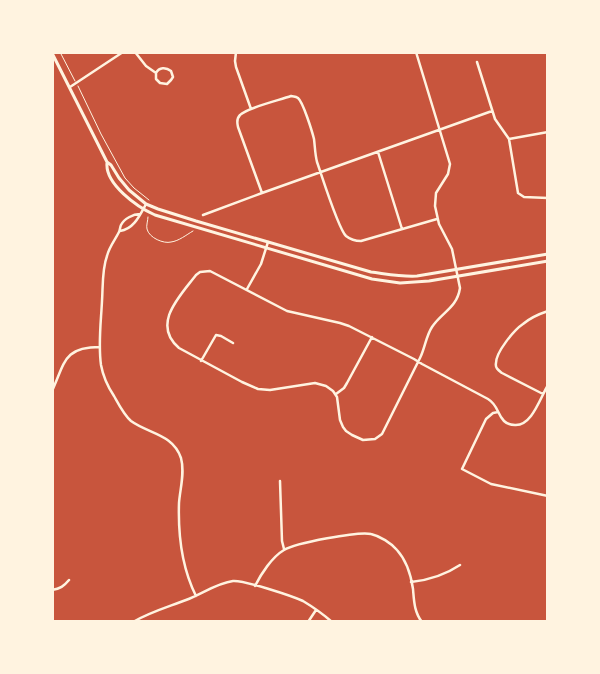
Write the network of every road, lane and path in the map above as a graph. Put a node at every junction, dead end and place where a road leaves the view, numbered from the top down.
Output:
1 (60, 52) edge
2 (123, 52) edge
3 (135, 52) edge
4 (236, 52) edge
5 (416, 52) edge
6 (52, 53) edge
7 (477, 62) dead end
8 (156, 73) junction
9 (74, 78) dead end
10 (69, 88) junction
11 (79, 89) dead end
12 (251, 109) junction
13 (492, 111) junction
14 (439, 129) junction
15 (548, 132) edge
16 (509, 139) junction
17 (378, 152) junction
18 (106, 162) junction
19 (320, 172) junction
20 (262, 193) junction
21 (548, 198) edge
22 (148, 199) dead end
23 (146, 204) junction
24 (143, 210) junction
25 (140, 214) junction
26 (203, 215) dead end
27 (148, 216) dead end
28 (437, 219) junction
29 (402, 229) junction
30 (120, 231) junction
31 (193, 231) dead end
32 (268, 242) junction
33 (266, 248) junction
34 (548, 254) edge
35 (548, 261) edge
36 (457, 270) junction
37 (458, 276) junction
38 (247, 290) junction
39 (548, 310) edge
40 (372, 337) junction
41 (234, 344) dead end
42 (100, 347) junction
43 (201, 361) junction
44 (418, 362) junction
45 (548, 386) edge
46 (52, 391) edge
47 (336, 394) junction
48 (543, 394) junction
49 (499, 412) junction
50 (280, 481) dead end
51 (548, 496) edge
52 (284, 549) junction
53 (460, 565) dead end
54 (69, 580) dead end
55 (411, 582) junction
56 (255, 586) junction
57 (52, 590) edge
58 (196, 596) junction
59 (316, 610) junction
60 (133, 622) edge
61 (308, 622) edge
62 (332, 622) edge
63 (422, 622) edge

1 - 9 path
2 - 10 street
3 - 8 street
4 - 12 street
5 - 14 street
6 - 10 main road
7 - 13 street
8 - 8 street
10 - 18 main road
11 - 22 path
12 - 19 street
12 - 20 street
13 - 14 street
13 - 16 street
14 - 17 street
14 - 28 street
15 - 16 street
16 - 21 street
17 - 19 street
17 - 29 street
18 - 23 main road
18 - 24 main road
19 - 20 street
19 - 29 street
20 - 26 street
23 - 24 street
23 - 32 main road
24 - 25 street
24 - 33 main road
25 - 30 street
25 - 30 street
27 - 31 path
28 - 29 street
28 - 36 street
30 - 42 street
32 - 33 street
32 - 36 main road
33 - 37 main road
33 - 38 street
34 - 36 main road
35 - 37 main road
36 - 37 street
37 - 44 street
38 - 40 street
38 - 43 street
39 - 48 street
40 - 44 street
40 - 47 street
41 - 43 street
42 - 46 street
42 - 58 street
43 - 47 street
44 - 47 street
44 - 49 street
45 - 48 street
48 - 49 street
49 - 51 street
50 - 52 street
52 - 55 street
52 - 56 street
53 - 55 street
54 - 57 street
55 - 63 street
56 - 58 street
56 - 59 street
58 - 60 street
59 - 61 street
59 - 62 street

